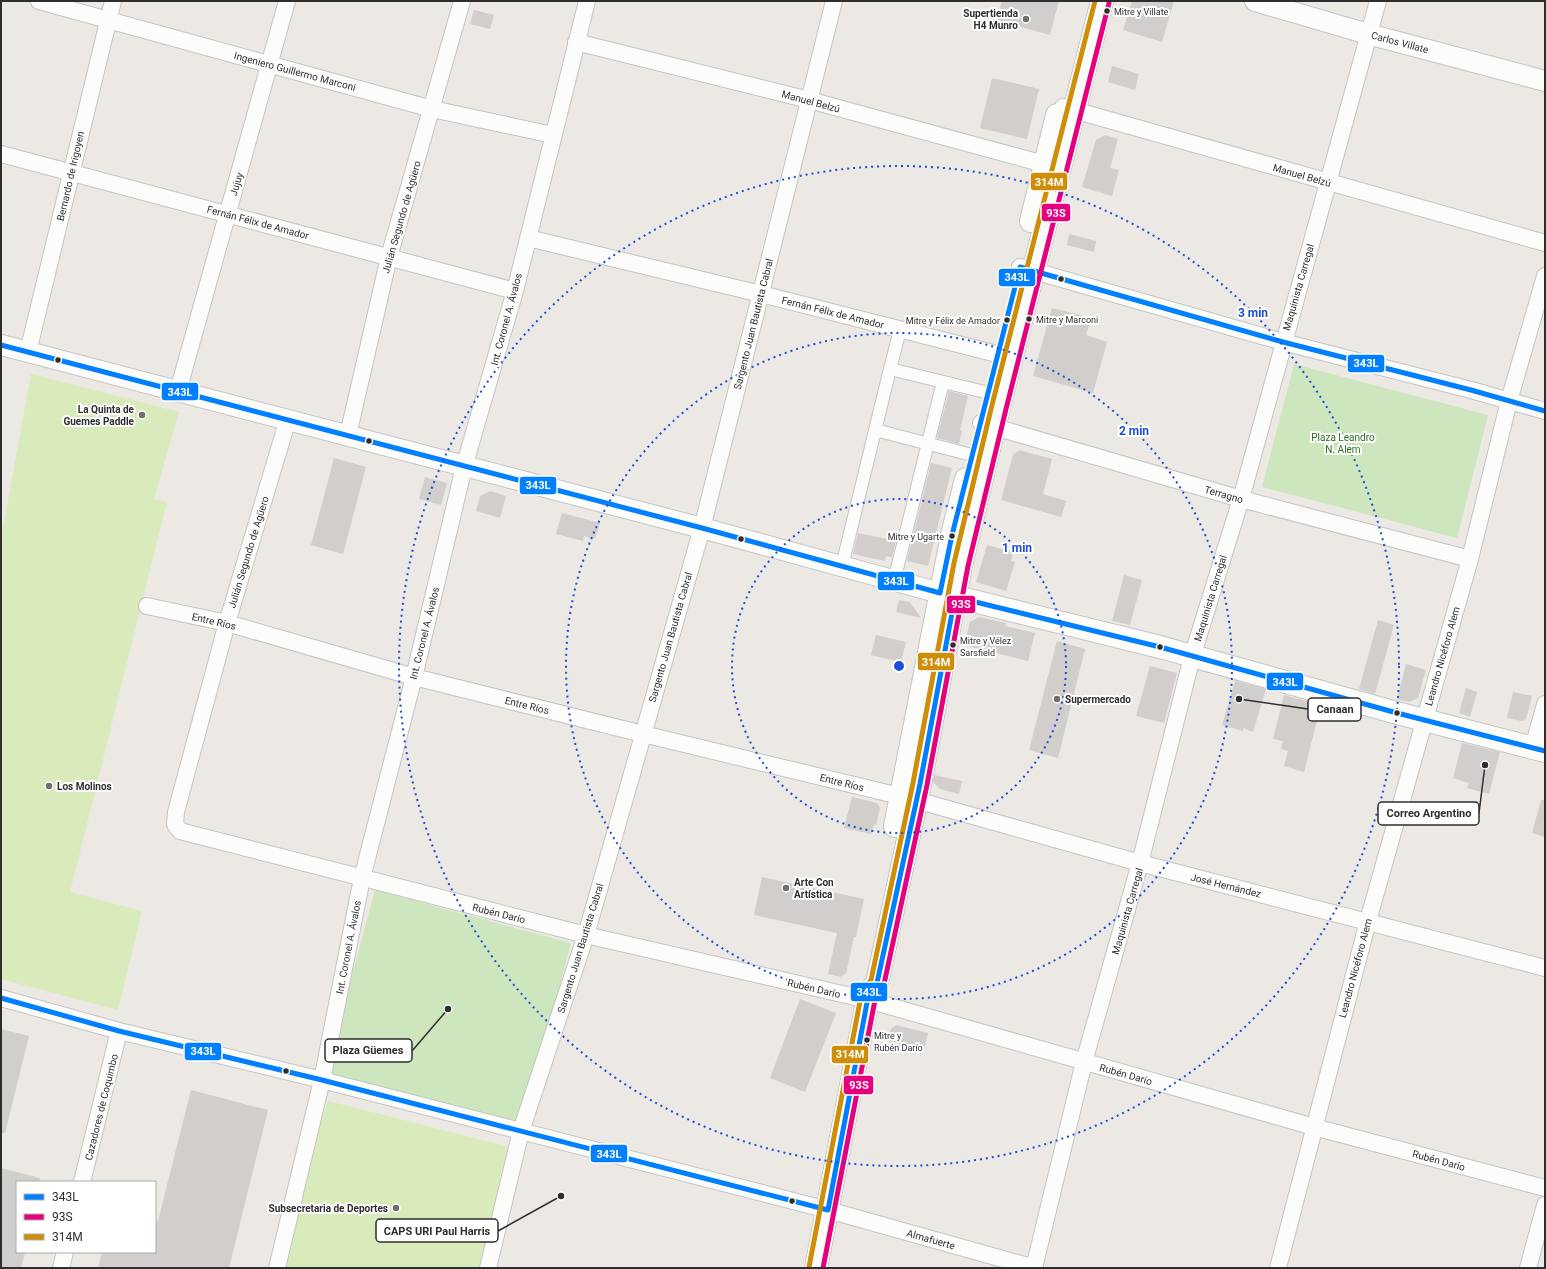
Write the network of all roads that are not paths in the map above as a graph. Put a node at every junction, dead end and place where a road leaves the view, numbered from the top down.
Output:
1 (39, 1) edge
2 (113, 1) edge
3 (287, 1) edge
4 (462, 1) edge
5 (587, 1) edge
6 (834, 1) edge
7 (1086, 1) edge
8 (1102, 1) edge
9 (1256, 1) edge
10 (1378, 1) edge
11 (108, 20) junction
12 (1368, 34) junction
13 (576, 42) junction
14 (269, 64) junction
15 (1545, 82) edge
16 (809, 100) junction
17 (1067, 108) junction
18 (432, 109) junction
19 (553, 135) junction
20 (1, 154) edge
21 (1044, 164) junction
22 (71, 173) junction
23 (1328, 182) junction
24 (227, 214) junction
25 (528, 238) junction
26 (1545, 243) edge
27 (389, 257) junction
28 (1027, 269) junction
29 (1545, 276) edge
30 (515, 292) junction
31 (761, 294) junction
32 (900, 330) junction
33 (1283, 342) junction
34 (1, 345) edge
35 (28, 352) junction
36 (997, 354) junction
37 (890, 369) junction
38 (943, 382) junction
39 (178, 391) junction
40 (988, 393) junction
41 (1509, 402) junction
42 (1545, 411) edge
43 (288, 419) junction
44 (987, 425) junction
45 (875, 430) junction
46 (348, 435) junction
47 (928, 443) junction
48 (972, 455) junction
49 (464, 467) junction
50 (1241, 499) junction
51 (702, 528) junction
52 (1470, 559) junction
53 (842, 566) junction
54 (894, 581) junction
55 (948, 595) junction
56 (147, 606) dead end
57 (227, 623) junction
58 (1192, 657) junction
59 (414, 677) junction
60 (1545, 704) edge
61 (1424, 720) junction
62 (643, 734) junction
63 (1539, 750) edge
64 (909, 798) junction
65 (175, 824) joint
66 (1140, 863) junction
67 (362, 878) junction
68 (1368, 921) junction
69 (586, 935) junction
70 (1545, 968) edge
71 (868, 996) junction
72 (1, 998) edge
73 (119, 1031) junction
74 (1084, 1062) junction
75 (322, 1080) junction
76 (1314, 1127) junction
77 (521, 1131) junction
78 (82, 1181) edge
79 (1545, 1188) edge
80 (1545, 1205) edge
81 (828, 1210) junction
82 (65, 1253) edge
83 (61, 1268) edge
84 (277, 1268) edge
85 (488, 1268) edge
86 (816, 1268) edge
87 (1034, 1268) edge
88 (1278, 1268) edge
89 (1528, 1268) edge

1 - 11 street, Ingeniero Guillermo Marconi
2 - 11 street, Bernardo de Irigoyen
3 - 14 street, Jujuy
4 - 18 street, Julián Segundo de Agüero
5 - 13 street, Int. Coronel A. Ávalos
6 - 16 street, Sargento Juan Bautista Cabral
7 - 17 main road
8 - 17 main road
9 - 12 street, Carlos Villate
10 - 12 street, Maquinista Carregal
11 - 14 street, Ingeniero Guillermo Marconi
11 - 22 street, Bernardo de Irigoyen
12 - 15 street, Carlos Villate
12 - 23 street, Maquinista Carregal
13 - 16 street, Manuel Belzú
13 - 19 street, Int. Coronel A. Ávalos
14 - 18 street, Ingeniero Guillermo Marconi
14 - 24 street, Jujuy
16 - 21 street, Manuel Belzú
16 - 31 street, Sargento Juan Bautista Cabral
17 - 21 main road
17 - 23 street, Manuel Belzú
17 - 28 main road
18 - 19 street, Ingeniero Guillermo Marconi
18 - 27 street, Julián Segundo de Agüero
19 - 25 street, Int. Coronel A. Ávalos
20 - 22 street, Fernán Félix de Amador
21 - 28 main road
22 - 24 street, Fernán Félix de Amador
22 - 35 street, Bernardo de Irigoyen
23 - 26 street, Manuel Belzú
23 - 33 street, Maquinista Carregal
24 - 27 street, Fernán Félix de Amador
24 - 39 street, Jujuy
25 - 30 street, Int. Coronel A. Ávalos
25 - 31 street, Fernán Félix de Amador
27 - 30 street, Fernán Félix de Amador
27 - 46 street, Julián Segundo de Agüero
28 - 33 street
28 - 36 main road
28 - 44 main road
29 - 41 street, Leandro Nicéforo Alem
30 - 49 street, Int. Coronel A. Ávalos
31 - 32 street, Fernán Félix de Amador
31 - 51 street, Sargento Juan Bautista Cabral
32 - 36 street, Fernán Félix de Amador
32 - 37 street
33 - 41 street
33 - 50 street, Maquinista Carregal
34 - 35 street
35 - 39 street
36 - 40 main road
37 - 38 street
37 - 45 street
38 - 40 street
38 - 47 street
39 - 43 street
40 - 44 main road
41 - 42 street
41 - 52 street, Leandro Nicéforo Alem
43 - 46 street
43 - 57 street, Julián Segundo de Agüero
44 - 48 main road
44 - 50 street, Terragno
44 - 55 main road
45 - 47 street
45 - 53 street
46 - 49 street
47 - 48 street
47 - 54 street
48 - 55 main road
49 - 51 street
49 - 59 street, Int. Coronel A. Ávalos
50 - 52 street, Terragno
50 - 58 street, Maquinista Carregal
51 - 53 street
51 - 62 street, Sargento Juan Bautista Cabral
52 - 61 street, Leandro Nicéforo Alem
53 - 54 street
54 - 55 street
55 - 58 main road
55 - 64 main road
56 - 57 street, Entre Ríos
57 - 59 street, Entre Ríos
57 - 65 street, Julián Segundo de Agüero
58 - 61 main road
58 - 66 street, Maquinista Carregal
59 - 62 street, Entre Ríos
59 - 67 street, Int. Coronel A. Ávalos
60 - 63 street
61 - 63 main road
61 - 68 street, Leandro Nicéforo Alem
62 - 64 street, Entre Ríos
62 - 69 street, Sargento Juan Bautista Cabral
64 - 66 street, José Hernández
64 - 71 main road
65 - 67 street, Rubén Darío
66 - 68 street, José Hernández
66 - 74 street, Maquinista Carregal
67 - 69 street, Rubén Darío
67 - 75 street, Int. Coronel A. Ávalos
68 - 70 street, José Hernández
68 - 76 street, Leandro Nicéforo Alem
69 - 71 street, Rubén Darío
69 - 77 street, Sargento Juan Bautista Cabral
71 - 74 street, Rubén Darío
71 - 81 main road
72 - 73 street, Almafuerte
73 - 75 street, Almafuerte
73 - 78 street, Cazadores de Coquimbo
74 - 76 street, Rubén Darío
74 - 87 street, Maquinista Carregal
75 - 77 street, Almafuerte
75 - 84 street, Int. Coronel A. Ávalos
76 - 79 street, Rubén Darío
76 - 88 street, Leandro Nicéforo Alem
77 - 81 street, Almafuerte
77 - 85 street, Sargento Juan Bautista Cabral
80 - 89 street
81 - 86 main road
81 - 87 street, Almafuerte
82 - 83 street

